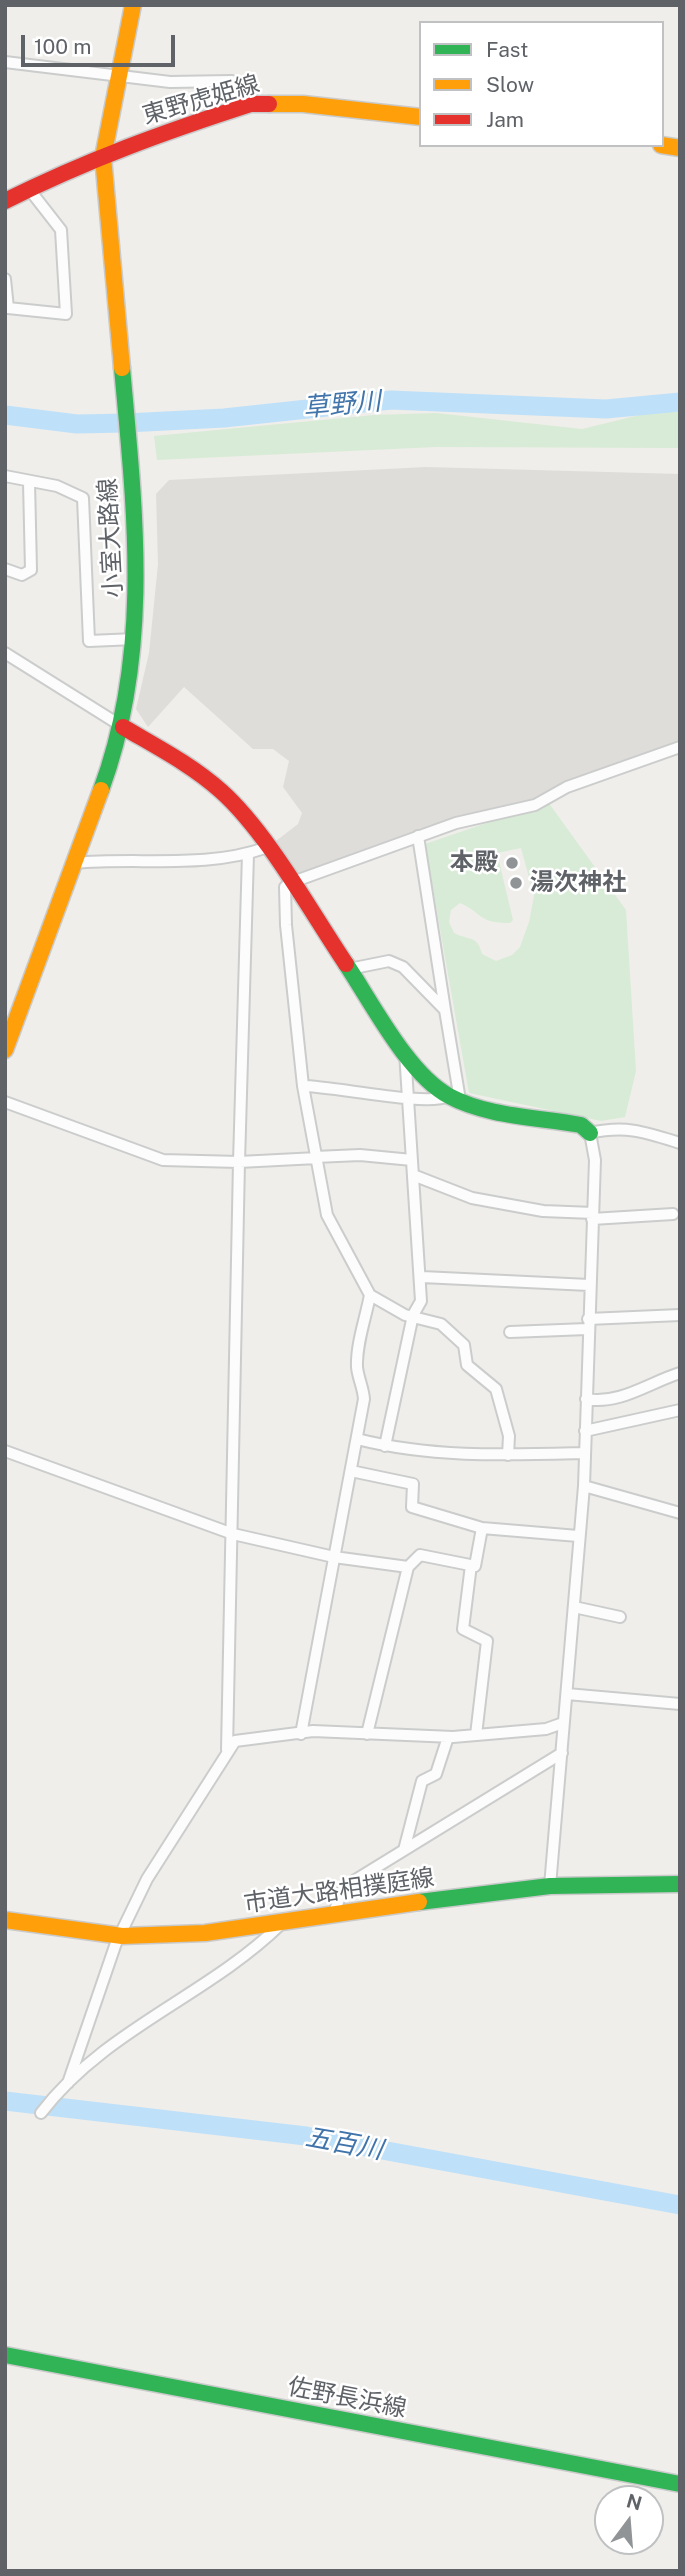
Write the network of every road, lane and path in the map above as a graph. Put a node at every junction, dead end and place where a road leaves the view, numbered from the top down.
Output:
1 (133, 5) edge
2 (5, 62) edge
3 (118, 75) junction
4 (251, 104) junction
5 (419, 117) edge
6 (103, 157) junction
7 (29, 189) junction
8 (5, 201) edge
9 (5, 279) edge
10 (5, 477) edge
11 (29, 482) junction
12 (5, 569) edge
13 (135, 639) junction
14 (5, 653) edge
15 (123, 727) junction
16 (680, 747) edge
17 (418, 836) junction
18 (265, 848) junction
19 (248, 854) junction
20 (75, 863) junction
21 (290, 883) junction
22 (349, 969) junction
23 (445, 1010) junction
24 (5, 1050) edge
25 (405, 1052) junction
26 (303, 1086) junction
27 (407, 1097) junction
28 (454, 1098) junction
29 (5, 1102) edge
30 (590, 1133) junction
31 (680, 1143) edge
32 (316, 1158) junction
33 (412, 1160) junction
34 (239, 1162) junction
35 (413, 1175) junction
36 (673, 1214) dead end
37 (592, 1216) junction
38 (422, 1277) junction
39 (589, 1285) junction
40 (370, 1295) junction
41 (413, 1315) junction
42 (680, 1315) edge
43 (587, 1324) junction
44 (510, 1332) dead end
45 (680, 1373) edge
46 (586, 1399) junction
47 (680, 1410) edge
48 (585, 1431) junction
49 (357, 1439) junction
50 (385, 1446) junction
51 (5, 1451) edge
52 (584, 1453) junction
53 (508, 1455) junction
54 (351, 1471) junction
55 (584, 1486) junction
56 (680, 1513) edge
57 (482, 1528) junction
58 (233, 1534) junction
59 (578, 1536) junction
60 (334, 1557) junction
61 (471, 1565) junction
62 (408, 1567) junction
63 (574, 1607) junction
64 (620, 1617) dead end
65 (567, 1694) junction
66 (680, 1704) edge
67 (563, 1723) junction
68 (301, 1734) junction
69 (367, 1734) junction
70 (476, 1735) junction
71 (448, 1737) junction
72 (227, 1750) junction
73 (562, 1753) junction
74 (404, 1850) junction
75 (680, 1884) edge
76 (550, 1885) junction
77 (334, 1912) junction
78 (5, 1920) edge
79 (281, 1924) junction
80 (122, 1936) junction
81 (68, 2083) junction
82 (41, 2113) dead end
83 (5, 2355) edge
84 (680, 2484) edge

1 - 3 main road, 小室大路線
2 - 3 street
3 - 4 street
3 - 6 main road, 小室大路線
4 - 5 main road, 東野虎姫線
4 - 6 main road, 東野虎姫線
6 - 7 main road, 東野虎姫線
6 - 13 main road, 小室大路線
7 - 8 main road, 東野虎姫線
7 - 9 street
10 - 11 street
11 - 12 street
11 - 13 street
13 - 15 main road, 小室大路線
14 - 15 street
15 - 18 main road
15 - 20 main road, 小室大路線
16 - 17 street
17 - 21 street
17 - 23 street
18 - 19 street
18 - 21 main road
19 - 20 street
19 - 34 street
20 - 24 main road, 小室大路線
21 - 22 main road
21 - 26 street
22 - 23 street
22 - 25 main road
23 - 28 street
25 - 27 street
25 - 28 main road
26 - 27 street
26 - 32 street
27 - 28 street
27 - 33 street
28 - 30 main road
29 - 34 street
30 - 31 street
30 - 37 street
32 - 33 street
32 - 34 street
32 - 40 street
33 - 35 street
34 - 58 street
35 - 37 street
35 - 38 street
36 - 37 street
37 - 39 street
38 - 39 street
38 - 41 street
39 - 43 street
40 - 41 street
40 - 49 street
41 - 50 street
41 - 53 street
42 - 43 street
43 - 44 street
43 - 46 street
45 - 46 street
46 - 48 street
47 - 48 street
48 - 52 street
49 - 50 street
49 - 54 street
50 - 53 street
51 - 58 street
52 - 53 street
52 - 55 street
54 - 57 street
54 - 60 street
55 - 56 street
55 - 59 street
57 - 59 street
57 - 61 street
58 - 60 street
58 - 72 street
59 - 63 street
60 - 62 street
60 - 68 street
61 - 62 street
61 - 70 street
62 - 69 street
63 - 64 street
63 - 65 street
65 - 66 street
65 - 67 street
67 - 70 street
67 - 73 street
68 - 69 street
68 - 72 street
69 - 71 street
70 - 71 street
71 - 74 street
72 - 80 street
73 - 74 street
73 - 76 street
74 - 77 street
75 - 76 main road, 市道大路相撲庭線
76 - 77 main road, 市道大路相撲庭線
77 - 79 main road, 市道大路相撲庭線
78 - 80 main road, 市道大路相撲庭線
79 - 80 main road, 市道大路相撲庭線
79 - 81 street
80 - 81 street
81 - 82 street
83 - 84 main road, 佐野長浜線

